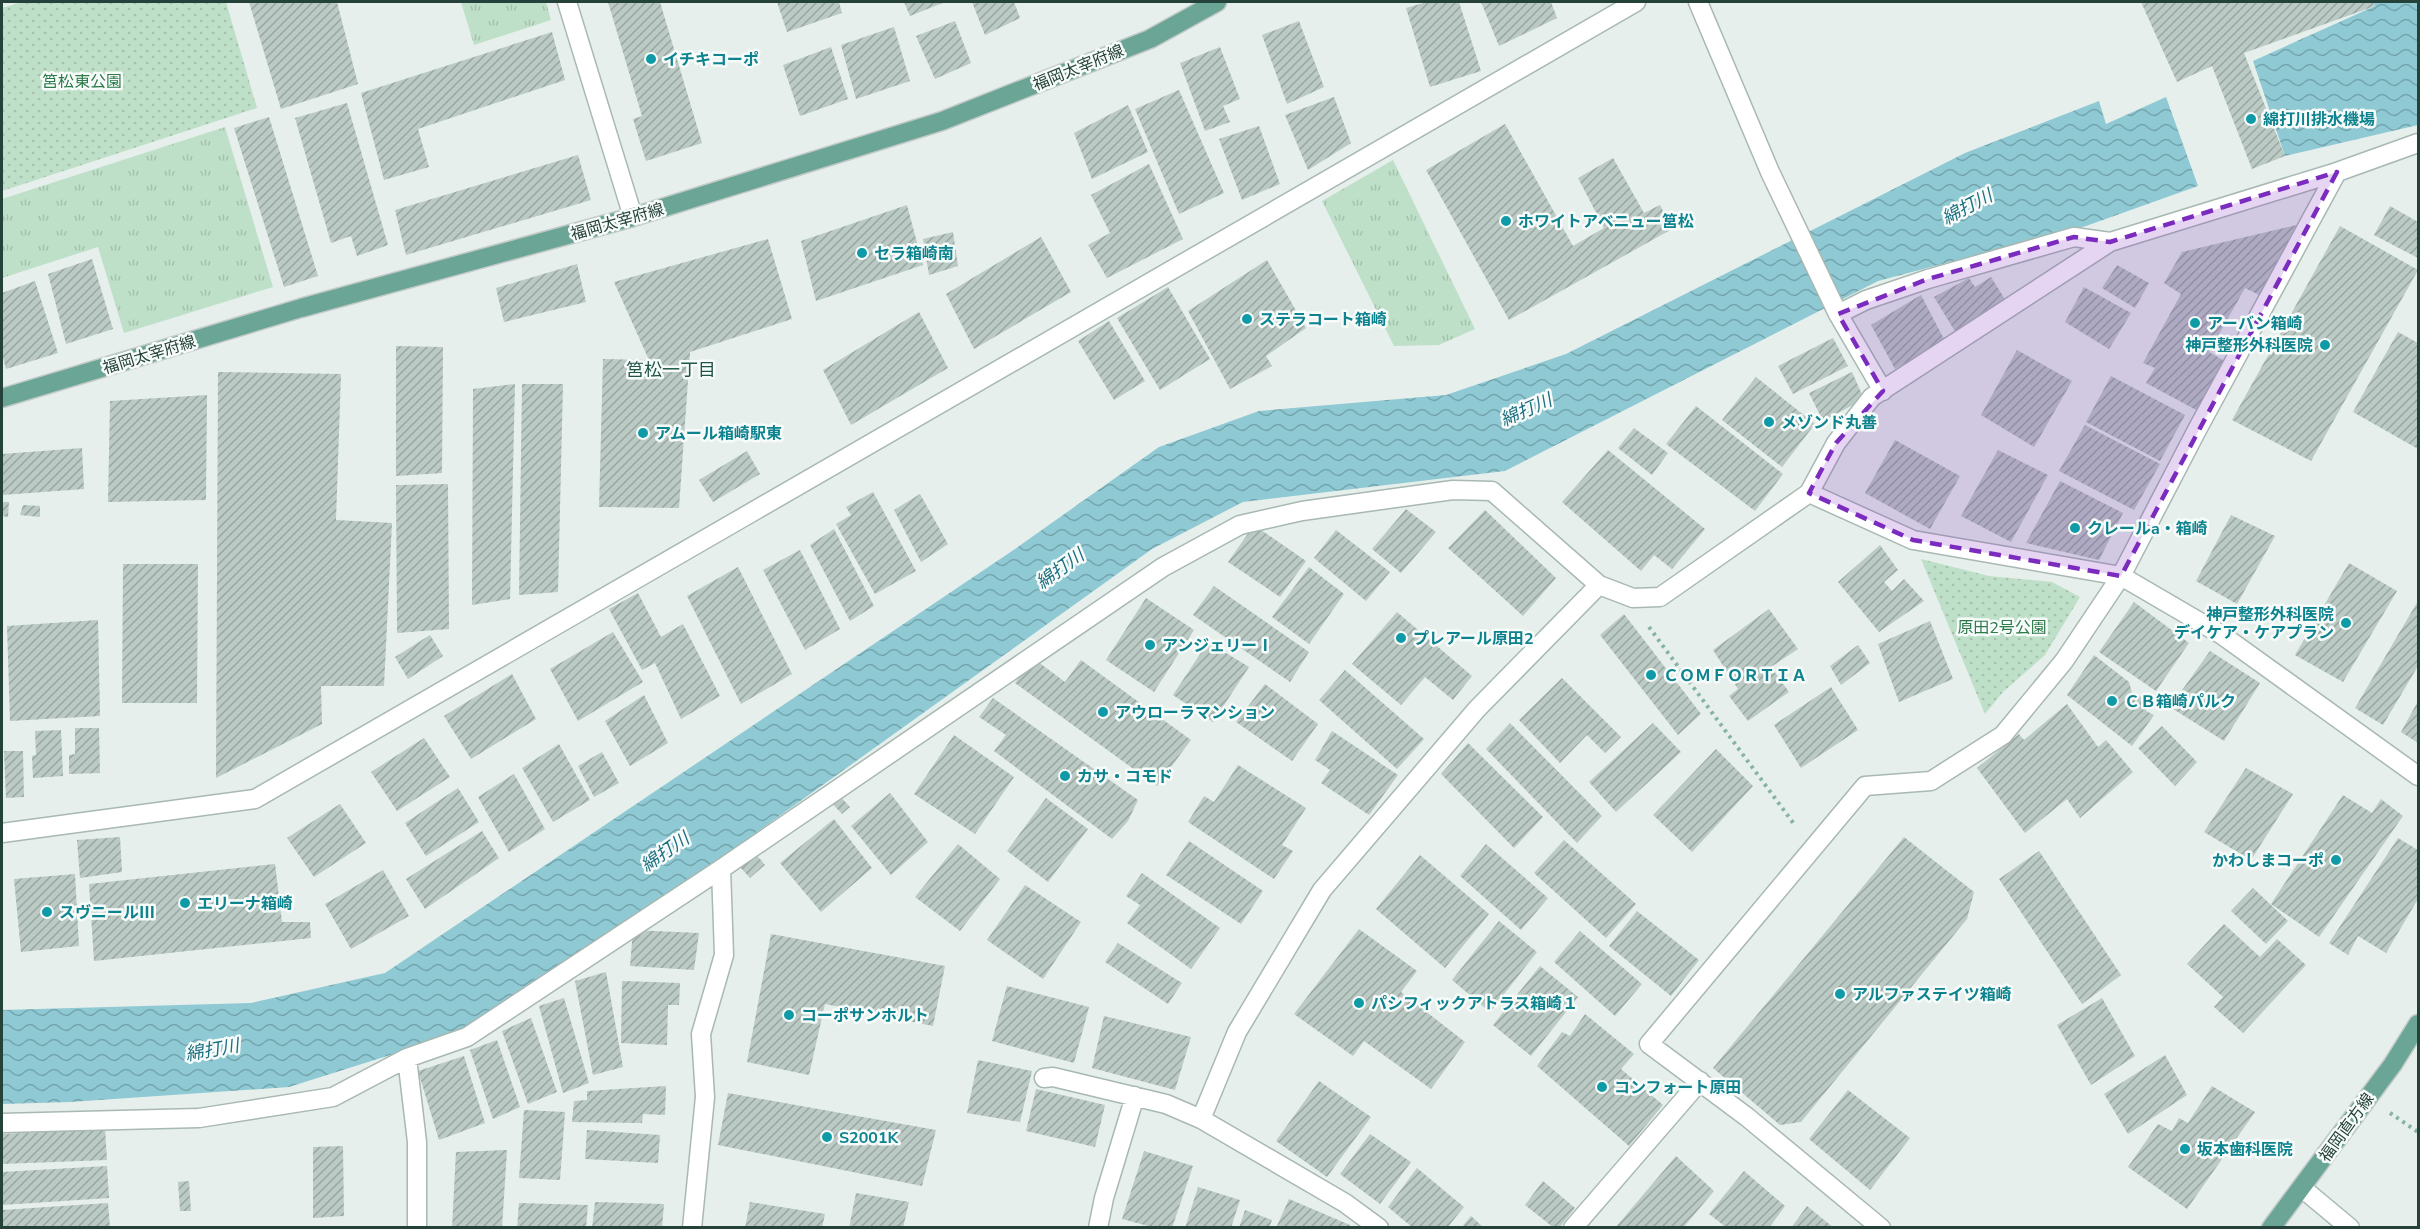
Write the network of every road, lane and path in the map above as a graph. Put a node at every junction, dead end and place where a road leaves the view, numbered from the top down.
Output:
1 (567, 2) edge
2 (1217, 2) edge
3 (1636, 2) edge
4 (1698, 2) edge
5 (2418, 143) edge
6 (2337, 172) junction
7 (633, 218) junction
8 (2110, 243) junction
9 (1838, 315) junction
10 (1883, 391) junction
11 (2, 398) edge
12 (1809, 493) junction
13 (2121, 576) junction
14 (1599, 585) junction
15 (1633, 598) junction
16 (2418, 776) edge
17 (2, 833) edge
18 (1812, 849) junction
19 (721, 869) junction
20 (2418, 1024) edge
21 (407, 1058) junction
22 (1044, 1078) dead end
23 (1700, 1081) junction
24 (1135, 1096) junction
25 (1202, 1119) junction
26 (2, 1123) edge
27 (2302, 1188) junction
28 (417, 1227) edge
29 (692, 1227) edge
30 (1098, 1227) edge
31 (1379, 1227) edge
32 (1573, 1227) edge
33 (1881, 1227) edge
34 (2271, 1227) edge
35 (2350, 1227) edge

1 - 7 street
2 - 7 main road, 福岡太宰府線
3 - 17 street
4 - 9 street
5 - 6 street
6 - 8 street
6 - 13 street
7 - 11 main road, 福岡太宰府線
8 - 9 street
8 - 10 street
9 - 10 street
10 - 12 street
12 - 13 street
12 - 15 street
13 - 16 street
13 - 18 street
14 - 15 street
14 - 19 street
14 - 25 street
15 - 18 path
18 - 23 street
19 - 21 street
19 - 29 street
20 - 27 main road, 福岡直方線
21 - 26 street
21 - 28 street
22 - 24 street
23 - 32 street
23 - 33 street
24 - 25 street
24 - 30 street
25 - 31 street
27 - 34 main road, 福岡直方線
27 - 35 street

